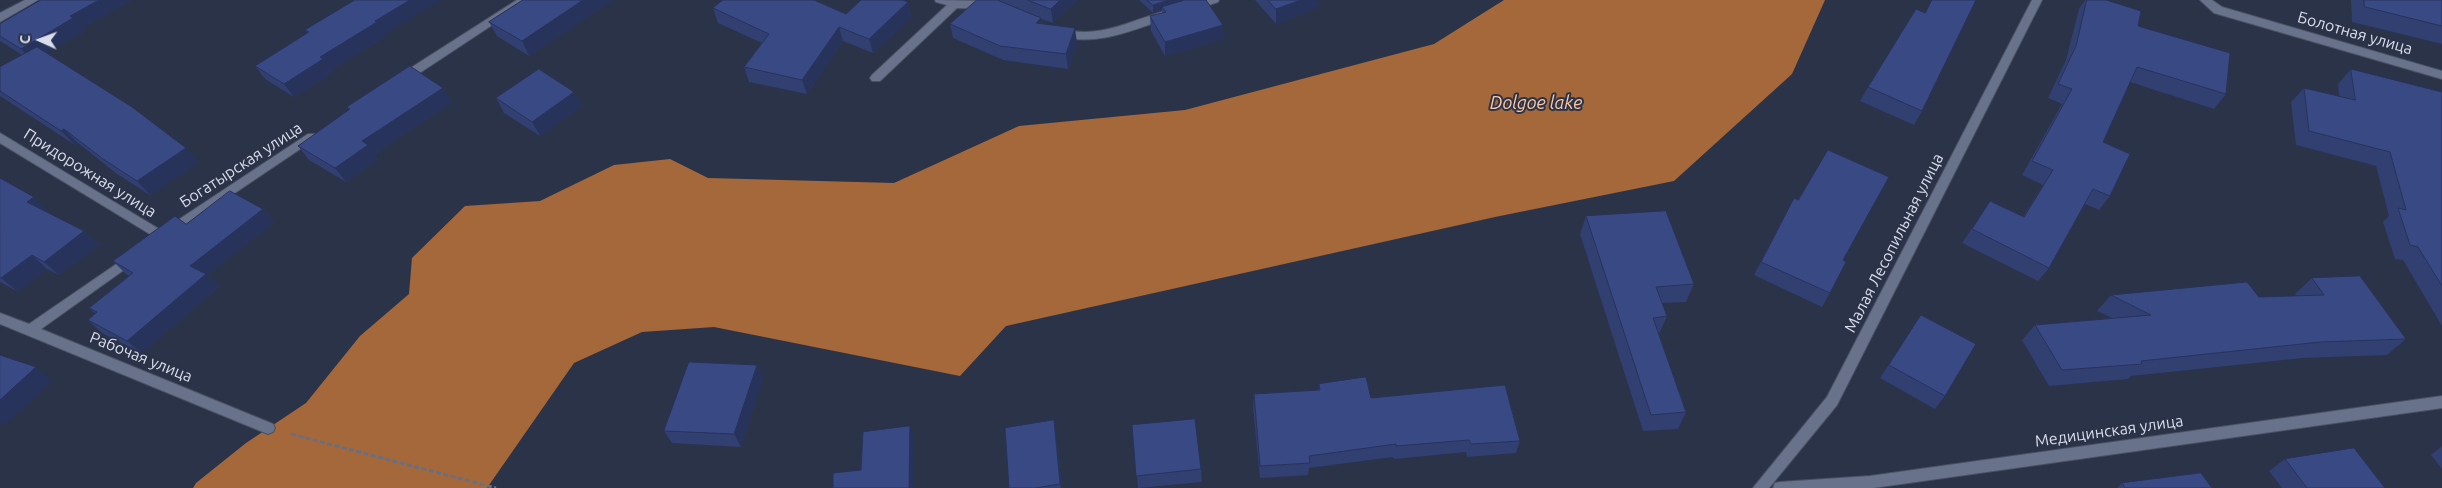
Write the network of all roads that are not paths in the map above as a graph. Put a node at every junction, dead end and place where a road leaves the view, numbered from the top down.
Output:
1 (33, 0) edge
2 (525, 0) edge
3 (940, 0) edge
4 (1214, 0) edge
5 (2037, 0) edge
6 (2205, 0) edge
7 (957, 2) edge
8 (1000, 8) edge
9 (0, 18) edge
10 (1051, 29) edge
11 (2442, 75) edge
12 (876, 78) dead end
13 (389, 88) edge
14 (322, 131) edge
15 (0, 137) edge
16 (159, 239) joint
17 (139, 253) edge
18 (0, 318) edge
19 (29, 330) junction
20 (2442, 402) edge
21 (268, 428) road end
22 (1760, 488) edge
23 (1780, 488) edge

1 - 9 street
2 - 13 street
3 - 7 street
4 - 10 street
5 - 22 street, Малая Лесопильная улица
6 - 11 street, Болотная улица
7 - 8 street
7 - 12 street
14 - 16 street, Богатырская улица
15 - 16 street, Придорожная улица
17 - 19 street
18 - 19 street, Рабочая улица
19 - 21 street, Рабочая улица
20 - 23 street, Медицинская улица

